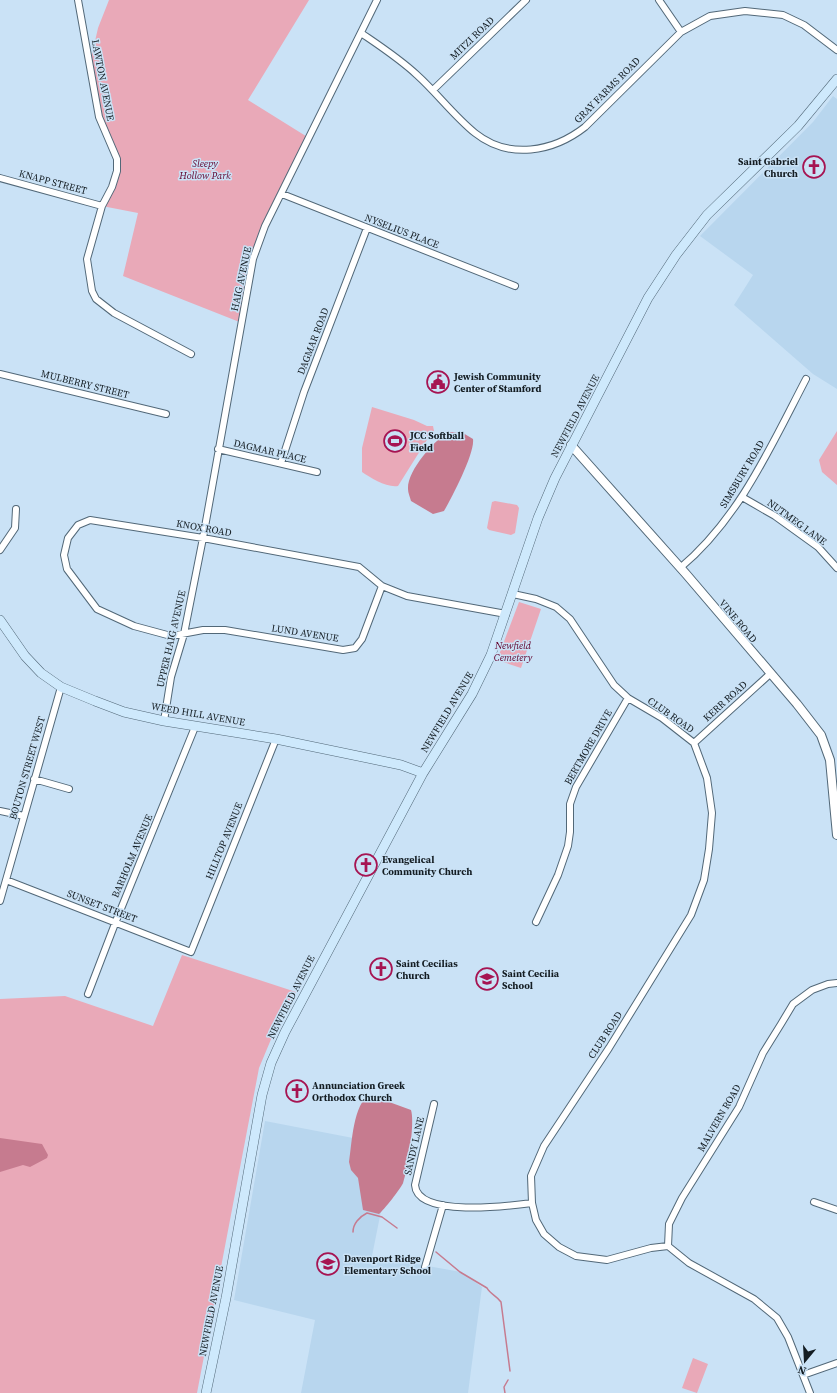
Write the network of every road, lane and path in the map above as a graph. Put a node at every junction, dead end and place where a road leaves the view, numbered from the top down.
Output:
1 (78, 0) edge
2 (377, 0) edge
3 (526, 0) edge
4 (659, 0) edge
5 (681, 32) junction
6 (361, 33) junction
7 (837, 50) edge
8 (837, 79) edge
9 (432, 90) junction
10 (0, 178) edge
11 (282, 194) junction
12 (102, 206) junction
13 (367, 228) junction
14 (515, 286) dead end
15 (191, 354) dead end
16 (0, 374) edge
17 (806, 379) dead end
18 (166, 414) dead end
19 (572, 444) junction
20 (218, 449) junction
21 (281, 463) junction
22 (317, 472) dead end
23 (742, 497) junction
24 (16, 509) dead end
25 (203, 538) junction
26 (0, 550) edge
27 (680, 568) junction
28 (837, 568) edge
29 (382, 586) junction
30 (513, 594) junction
31 (506, 614) junction
32 (0, 620) edge
33 (184, 634) junction
34 (770, 674) junction
35 (61, 687) junction
36 (628, 698) junction
37 (164, 721) junction
38 (195, 726) junction
39 (276, 739) junction
40 (694, 743) junction
41 (423, 773) junction
42 (34, 779) junction
43 (835, 784) edge
44 (69, 789) dead end
45 (0, 811) edge
46 (24, 816) junction
47 (837, 835) edge
48 (6, 880) junction
49 (0, 901) edge
50 (116, 921) junction
51 (536, 922) dead end
52 (191, 952) joint
53 (837, 983) edge
54 (88, 994) dead end
55 (434, 1104) dead end
56 (814, 1202) dead end
57 (532, 1203) junction
58 (443, 1205) junction
59 (837, 1210) edge
60 (668, 1246) junction
61 (425, 1268) dead end
62 (837, 1363) edge
63 (803, 1375) junction
64 (206, 1393) edge
65 (810, 1393) edge

1 - 12 street, LAWTON AVENUE
2 - 6 street, HAIG AVENUE
3 - 9 street, MITZI ROAD
4 - 5 street
5 - 7 street, GRAY FARMS ROAD
5 - 9 street, GRAY FARMS ROAD
6 - 9 street, GRAY FARMS ROAD
6 - 11 street, HAIG AVENUE
8 - 19 main road, NEWFIELD AVENUE
10 - 12 street, KNAPP STREET
11 - 13 street, NYSELIUS PLACE
11 - 20 street, HAIG AVENUE
12 - 15 street, LAWTON AVENUE
13 - 14 street, NYSELIUS PLACE
13 - 21 street, DAGMAR ROAD
16 - 18 street, MULBERRY STREET
17 - 23 street, SIMSBURY ROAD
19 - 27 street, VINE ROAD
19 - 30 main road, NEWFIELD AVENUE
20 - 21 street, DAGMAR PLACE
20 - 25 street, HAIG AVENUE
21 - 22 street, DAGMAR PLACE
23 - 27 street, SIMSBURY ROAD
23 - 28 street, NUTMEG LANE
24 - 26 street
25 - 29 street, KNOX ROAD
25 - 33 street, UPPER HAIG AVENUE
25 - 33 street, KNOX ROAD
27 - 34 street, VINE ROAD
29 - 31 street, KNOX ROAD
29 - 33 street, LUND AVENUE
30 - 31 main road, NEWFIELD AVENUE
30 - 36 street, CLUB ROAD
31 - 41 main road, NEWFIELD AVENUE
32 - 35 main road, WEED HILL AVENUE
33 - 37 street, UPPER HAIG AVENUE
34 - 40 street, KERR ROAD
34 - 43 street, VINE ROAD
35 - 37 main road, WEED HILL AVENUE
35 - 42 street, BOUTON STREET WEST
36 - 40 street, CLUB ROAD
36 - 51 street, BERTMORE DRIVE
37 - 38 main road, WEED HILL AVENUE
38 - 39 main road, WEED HILL AVENUE
38 - 50 street, BARHOLM AVENUE
39 - 41 main road, WEED HILL AVENUE
39 - 52 street, HILLTOP AVENUE
40 - 57 street, CLUB ROAD
41 - 64 main road, NEWFIELD AVENUE
42 - 44 street
42 - 46 street, BOUTON STREET WEST
43 - 47 street, VINE ROAD
45 - 46 street
46 - 48 street, BOUTON STREET WEST
48 - 49 street, BOUTON STREET WEST
48 - 50 street, SUNSET STREET
50 - 52 street, SUNSET STREET
50 - 54 street, BARHOLM AVENUE
53 - 60 street, MALVERN ROAD
55 - 58 street, SANDY LANE
56 - 59 street
57 - 58 street, SANDY LANE
57 - 60 street, CLUB ROAD
58 - 61 street
60 - 63 street
62 - 63 street
63 - 65 street

